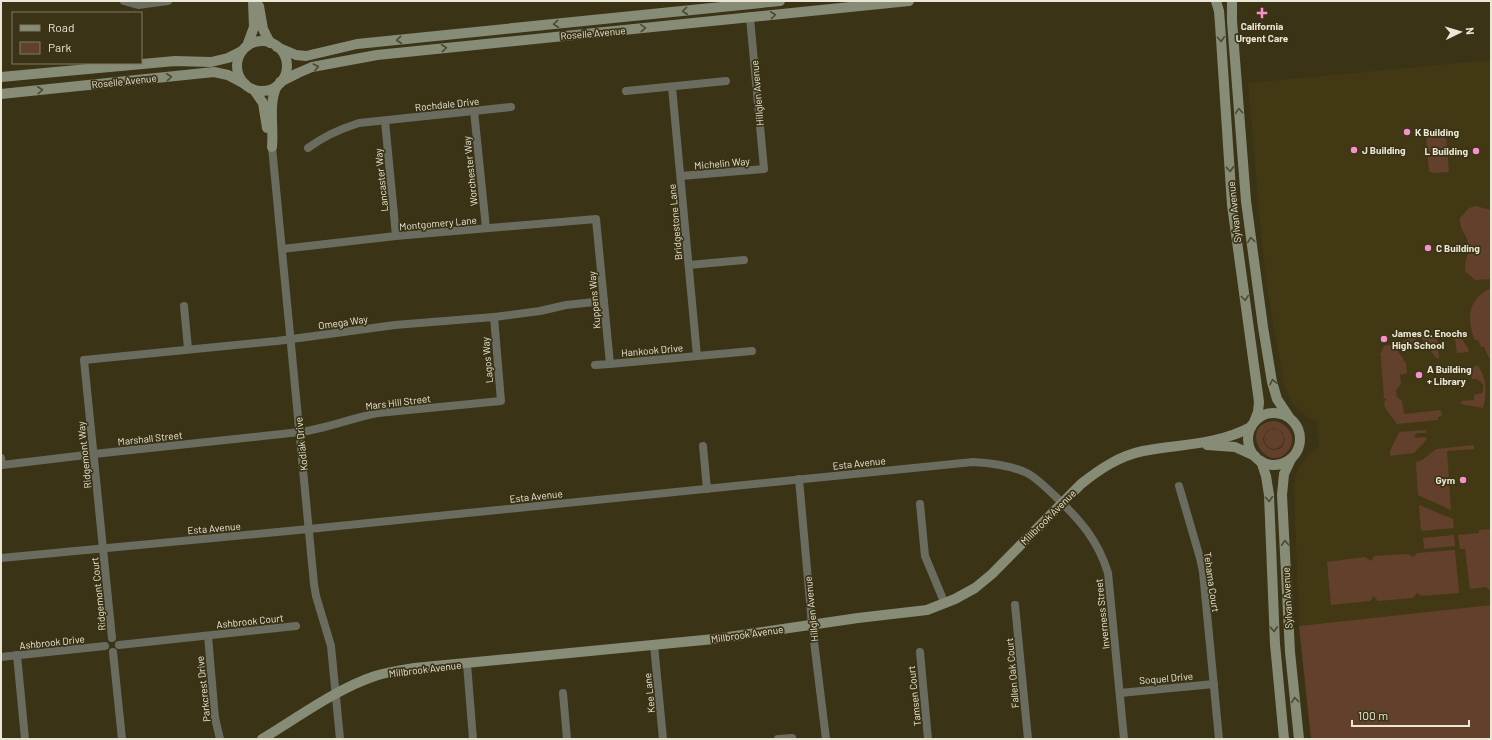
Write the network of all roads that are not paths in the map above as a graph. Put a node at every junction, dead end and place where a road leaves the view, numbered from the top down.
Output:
1 (124, 1) edge
2 (168, 1) edge
3 (253, 1) edge
4 (258, 1) edge
5 (780, 1) edge
6 (909, 1) edge
7 (1216, 1) edge
8 (1232, 1) edge
9 (751, 2) edge
10 (750, 18) junction
11 (677, 25) junction
12 (274, 45) junction
13 (245, 48) junction
14 (1, 78) edge
15 (726, 81) dead end
16 (244, 84) junction
17 (279, 84) junction
18 (672, 87) junction
19 (254, 90) junction
20 (626, 91) dead end
21 (1, 94) edge
22 (510, 107) dead end
23 (474, 112) junction
24 (385, 121) junction
25 (272, 147) junction
26 (308, 148) dead end
27 (764, 169) joint
28 (681, 176) junction
29 (596, 219) joint
30 (486, 228) junction
31 (396, 236) junction
32 (282, 249) junction
33 (744, 260) dead end
34 (689, 265) junction
35 (604, 301) junction
36 (184, 306) dead end
37 (494, 317) junction
38 (290, 340) junction
39 (188, 349) junction
40 (752, 351) dead end
41 (697, 356) junction
42 (84, 360) joint
43 (610, 364) junction
44 (595, 365) dead end
45 (501, 401) joint
46 (1289, 417) junction
47 (1253, 425) junction
48 (300, 432) junction
49 (1194, 444) junction
50 (703, 446) dead end
51 (94, 454) junction
52 (1258, 458) junction
53 (1291, 459) junction
54 (1, 462) edge
55 (798, 479) junction
56 (1179, 486) dead end
57 (707, 489) junction
58 (1062, 503) junction
59 (920, 504) dead end
60 (309, 529) junction
61 (103, 548) junction
62 (1, 558) edge
63 (945, 604) junction
64 (1015, 605) dead end
65 (812, 625) junction
66 (296, 626) dead end
67 (208, 636) junction
68 (112, 638) junction
69 (119, 645) junction
70 (654, 645) junction
71 (105, 646) junction
72 (113, 652) junction
73 (920, 652) dead end
74 (17, 655) junction
75 (1, 657) edge
76 (467, 664) junction
77 (1214, 684) junction
78 (563, 693) dead end
79 (1120, 693) junction
80 (335, 695) junction
81 (792, 738) dead end
82 (25, 739) edge
83 (122, 739) edge
84 (220, 739) edge
85 (262, 739) edge
86 (340, 739) edge
87 (473, 739) edge
88 (568, 739) edge
89 (664, 739) edge
90 (778, 739) edge
91 (826, 739) edge
92 (928, 739) edge
93 (1028, 739) edge
94 (1124, 739) edge
95 (1219, 739) edge
96 (1284, 739) edge
97 (1299, 739) edge

1 - 2 street
3 - 13 main road
4 - 12 main road
5 - 9 main road, Roselle Avenue
10 -> 6 main road, Roselle Avenue
7 -> 47 main road, Sylvan Avenue
46 -> 8 main road, Sylvan Avenue
9 - 11 main road
9 -> 12 main road, Roselle Avenue
10 - 11 main road, Roselle Avenue
10 - 27 street, Hillglen Avenue
17 -> 11 main road, Roselle Avenue
12 - 13 main road
12 - 17 main road
13 - 14 main road, Roselle Avenue
13 - 16 main road
15 - 18 street
16 - 19 main road
21 -> 16 main road, Roselle Avenue
17 - 19 main road
17 - 25 main road, Kodiak Drive
18 - 20 street
18 - 28 street, Bridgestone Lane
19 - 25 main road, Kodiak Drive
22 - 23 street, Rochdale Drive
23 - 24 street, Rochdale Drive
23 - 30 street, Worchester Way
24 - 26 street, Rochdale Drive
24 - 31 street, Lancaster Way
25 - 32 street, Kodiak Drive
27 - 28 street, Michelin Way
28 - 34 street, Bridgestone Lane
29 - 30 street, Montgomery Lane
29 - 35 street, Kuppens Way
30 - 31 street, Montgomery Lane
31 - 32 street, Montgomery Lane
32 - 38 street, Kodiak Drive
33 - 34 street
34 - 41 street, Bridgestone Lane
35 - 37 street, Omega Way
35 - 43 street, Kuppens Way
36 - 39 street
37 - 38 street, Omega Way
37 - 45 street, Lagos Way
38 - 39 street, Omega Way
38 - 48 street, Kodiak Drive
39 - 42 street, Omega Way
40 - 41 street, Hankook Drive
41 - 43 street, Hankook Drive
42 - 51 street, Ridgemont Way
43 - 44 street
45 - 48 street, Mars Hill Street
46 - 47 main road
46 - 53 main road
47 - 49 main road, Millbrook Avenue
47 - 52 main road
48 - 51 street, Marshall Street
48 - 60 street, Kodiak Drive
49 - 52 main road, Millbrook Avenue
49 - 58 main road, Millbrook Avenue
50 - 57 street
51 - 54 street, Marshall Street
51 - 61 street, Ridgemont Way
52 - 53 main road
52 -> 96 main road, Sylvan Avenue
97 -> 53 main road, Sylvan Avenue
55 - 57 street, Esta Avenue
55 - 58 street, Esta Avenue
55 - 65 street, Hillglen Avenue
56 - 77 street, Tehama Court
57 - 60 street, Esta Avenue
58 - 63 main road, Millbrook Avenue
58 - 79 street, Inverness Street
59 - 63 street
60 - 61 street, Esta Avenue
60 - 80 street, Kodiak Drive
61 - 62 street, Esta Avenue
61 - 68 street, Ridgemont Court
63 - 65 main road, Millbrook Avenue
64 - 93 street, Fallen Oak Court
65 - 70 main road, Millbrook Avenue
65 - 91 street, Hillglen Avenue
66 - 67 street, Ashbrook Court
67 - 69 street
67 - 84 street, Parkcrest Drive
68 - 69 street
68 - 71 street
69 - 72 street
70 - 76 main road, Millbrook Avenue
70 - 89 street, Kee Lane
71 - 72 street
71 - 74 street, Ashbrook Drive
72 - 83 street
73 - 92 street, Tamsen Court
74 - 75 street, Ashbrook Drive
74 - 82 street
76 - 80 main road, Millbrook Avenue
76 - 87 street
77 - 79 street, Soquel Drive
77 - 95 street, Tehama Court
78 - 88 street
79 - 94 street, Inverness Street
80 - 85 main road, Millbrook Avenue
80 - 86 street, Kodiak Drive
81 - 90 street

